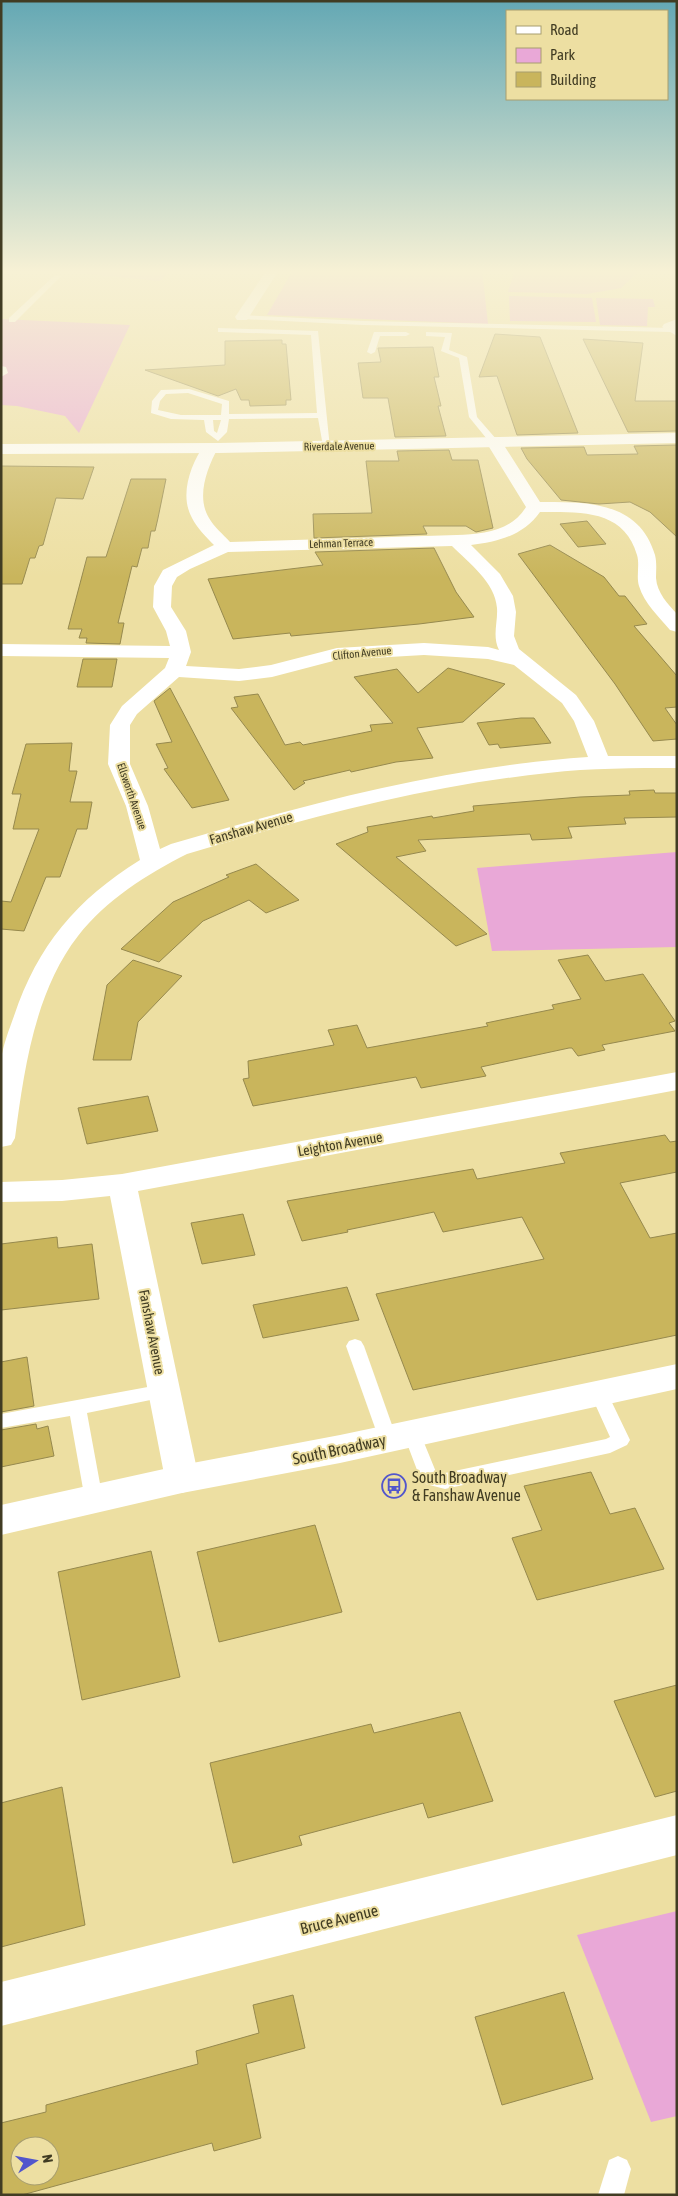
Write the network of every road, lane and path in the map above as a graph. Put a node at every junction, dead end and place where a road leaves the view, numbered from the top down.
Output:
1 (318, 372) edge
2 (466, 372) edge
3 (322, 415) junction
4 (225, 417) junction
5 (208, 418) junction
6 (677, 438) edge
7 (494, 442) junction
8 (215, 445) junction
9 (328, 446) junction
10 (1, 449) edge
11 (534, 507) junction
12 (456, 541) junction
13 (225, 547) junction
14 (677, 626) edge
15 (1, 650) edge
16 (521, 661) junction
17 (178, 662) junction
18 (677, 762) edge
19 (601, 764) junction
20 (152, 862) junction
21 (677, 1081) edge
22 (1, 1138) edge
23 (122, 1184) junction
24 (1, 1192) edge
25 (355, 1346) dead end
26 (677, 1376) edge
27 (164, 1391) junction
28 (599, 1393) junction
29 (77, 1408) junction
30 (1, 1421) edge
31 (400, 1436) junction
32 (182, 1479) junction
33 (94, 1500) junction
34 (1, 1520) edge
35 (677, 1835) edge
36 (1, 2004) edge
37 (618, 2169) dead end
38 (611, 2195) edge

1 - 3 lane
2 - 7 lane
3 - 4 lane
3 - 9 lane
4 - 5 lane
4 - 5 lane
4 - 8 lane
5 - 8 lane
6 - 7 street, Riverdale Avenue
7 - 9 street, Riverdale Avenue
7 - 11 street
8 - 9 street, Riverdale Avenue
8 - 10 street, Riverdale Avenue
8 - 13 street
11 - 12 street, Lehman Terrace
11 - 14 street
12 - 13 street, Lehman Terrace
12 - 16 street
13 - 17 street
15 - 17 street, Clifton Avenue
16 - 17 street, Clifton Avenue
16 - 19 street
17 - 20 street, Ellsworth Avenue
18 - 19 street, Fanshaw Avenue
19 - 20 street, Fanshaw Avenue
20 - 22 street, Fanshaw Avenue
21 - 23 street, Leighton Avenue
23 - 24 street, Leighton Avenue
23 - 27 street, Fanshaw Avenue
25 - 31 lane
26 - 28 street, South Broadway
27 - 29 lane
27 - 32 street, Fanshaw Avenue
28 - 31 street, South Broadway
28 - 31 lane
29 - 30 lane
29 - 33 lane
31 - 32 street, South Broadway
32 - 33 street, South Broadway
33 - 34 street, South Broadway
35 - 36 street, Bruce Avenue
37 - 38 lane

